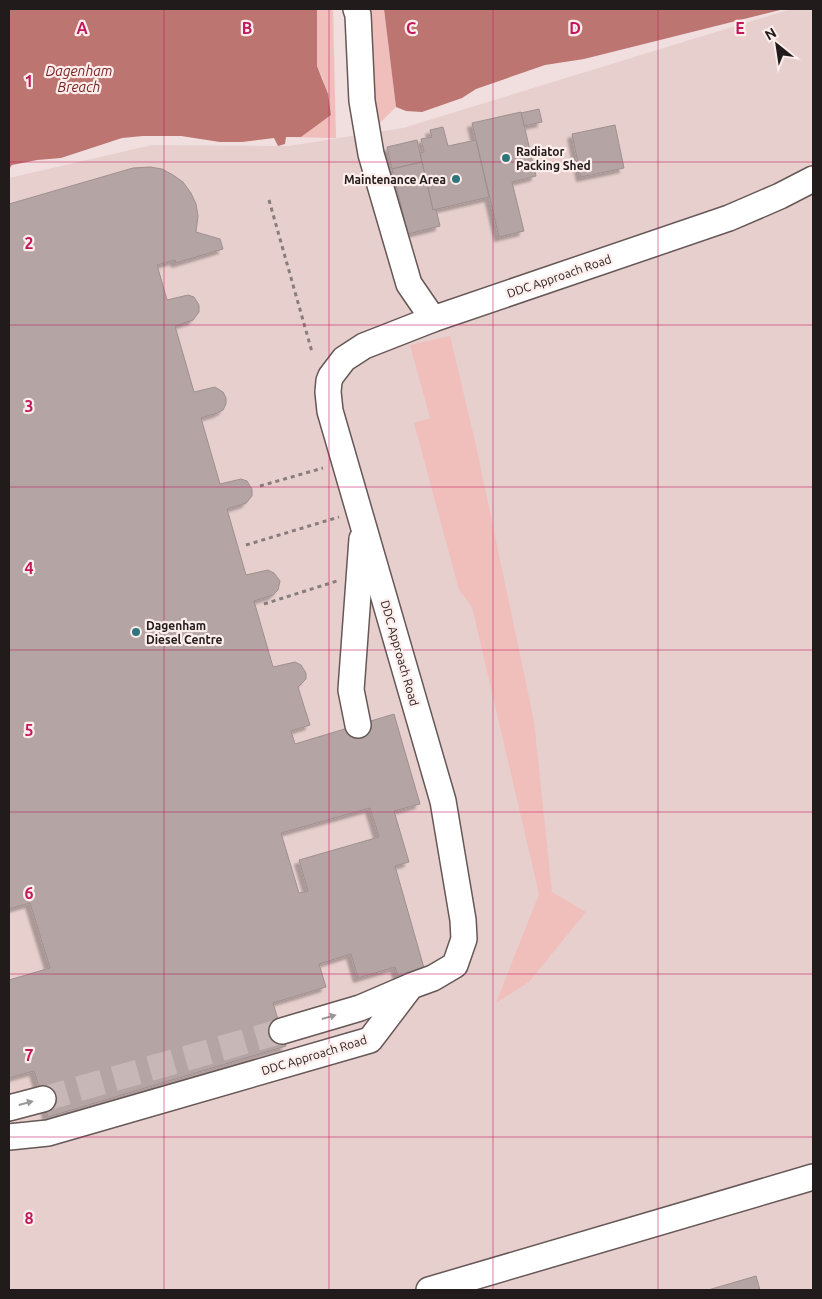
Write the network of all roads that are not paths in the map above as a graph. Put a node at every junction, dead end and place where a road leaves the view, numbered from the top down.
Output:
1 (356, 9) edge
2 (813, 179) edge
3 (433, 319) junction
4 (354, 520) junction
5 (358, 725) dead end
6 (411, 986) junction
7 (282, 1031) tunnel mouth
8 (43, 1099) tunnel mouth
9 (9, 1108) edge
10 (9, 1137) edge
11 (813, 1176) edge
12 (429, 1290) edge

1 - 3 street
2 - 3 street, DDC Approach Road
3 - 4 street, DDC Approach Road
4 - 5 street
4 - 6 street, DDC Approach Road
7 -> 6 street
6 - 10 street, DDC Approach Road
9 -> 8 street
11 - 12 street

